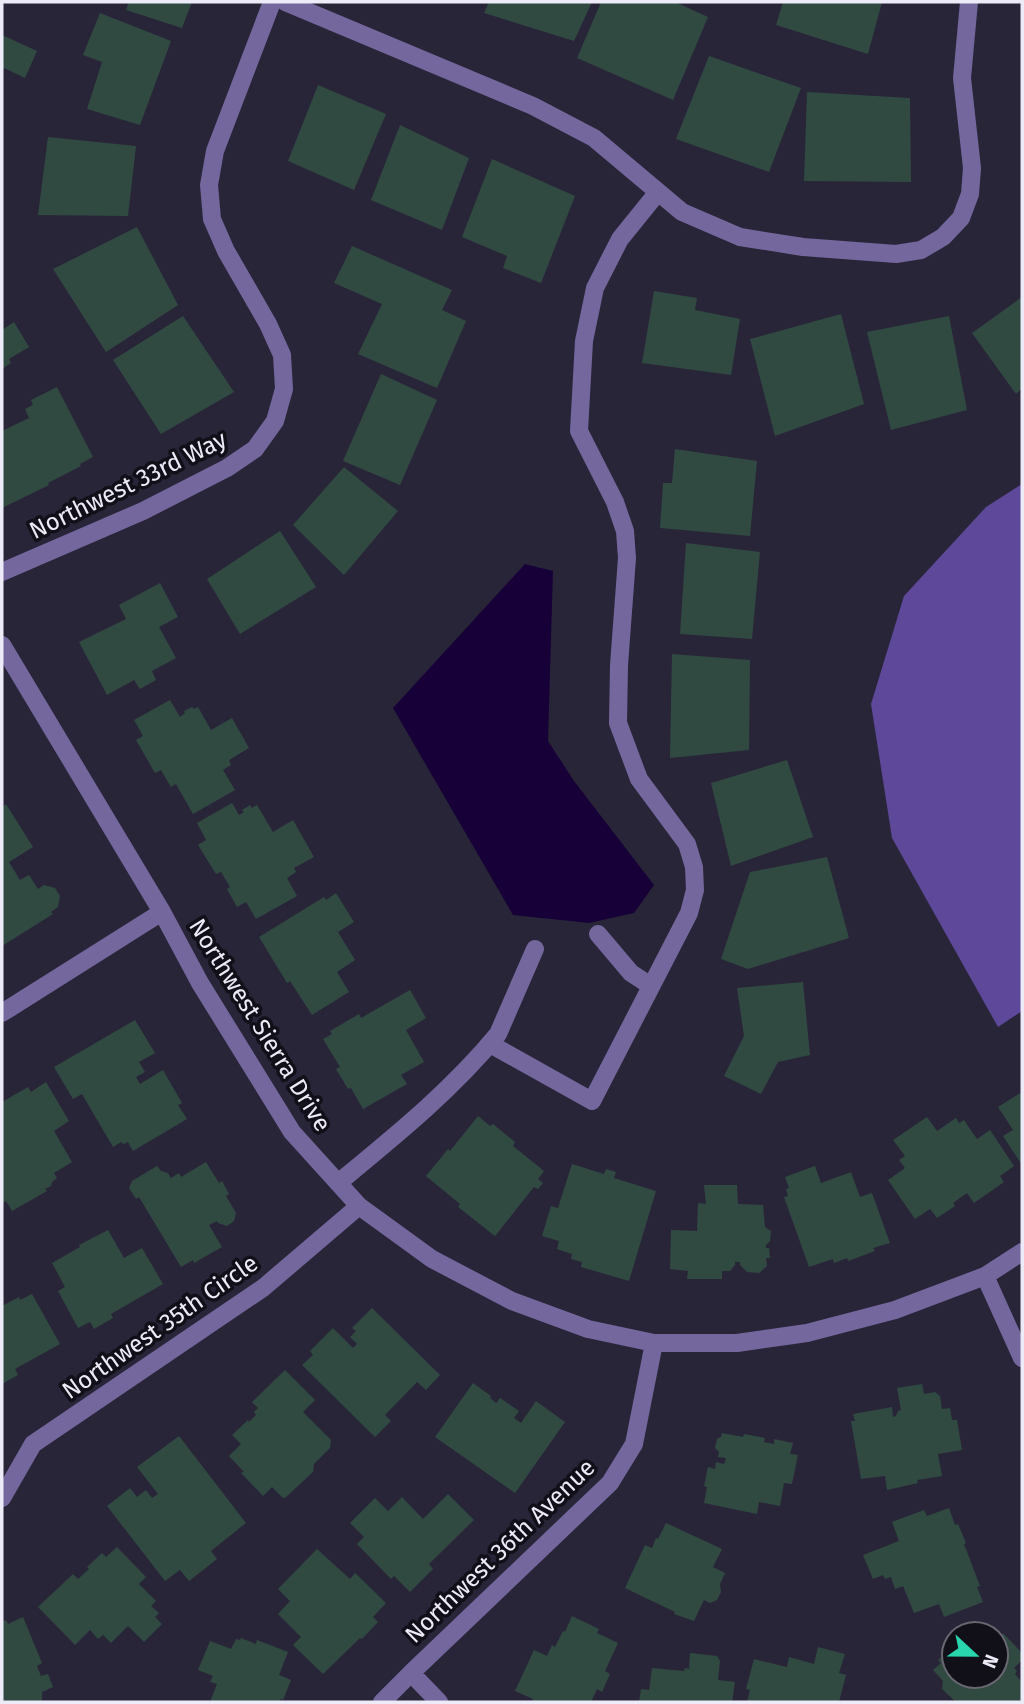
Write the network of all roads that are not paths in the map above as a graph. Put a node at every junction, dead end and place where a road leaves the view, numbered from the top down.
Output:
1 (272, 2) edge
2 (285, 2) edge
3 (969, 2) edge
4 (658, 192) junction
5 (2, 572) edge
6 (2, 645) edge
7 (162, 912) junction
8 (598, 934) dead end
9 (535, 949) dead end
10 (650, 986) junction
11 (2, 1013) edge
12 (490, 1044) junction
13 (338, 1183) junction
14 (359, 1206) junction
15 (1022, 1252) edge
16 (985, 1276) junction
17 (654, 1343) junction
18 (1022, 1358) edge
19 (2, 1498) edge
20 (411, 1673) junction
21 (382, 1702) edge
22 (439, 1702) edge

1 - 5 street, Northwest 33rd Way
2 - 4 street
3 - 4 street
4 - 10 street
6 - 7 street, Northwest Sierra Drive
7 - 11 street
7 - 13 street, Northwest Sierra Drive
8 - 10 street
9 - 12 street
10 - 12 street
12 - 13 street
13 - 14 street, Northwest Sierra Drive
14 - 17 street, Northwest Sierra Drive
14 - 19 street, Northwest 35th Circle
15 - 16 street, Northwest Sierra Drive
16 - 17 street, Northwest Sierra Drive
16 - 18 street
17 - 20 street, Northwest 36th Avenue
20 - 21 street, Northwest 36th Avenue
20 - 22 street

